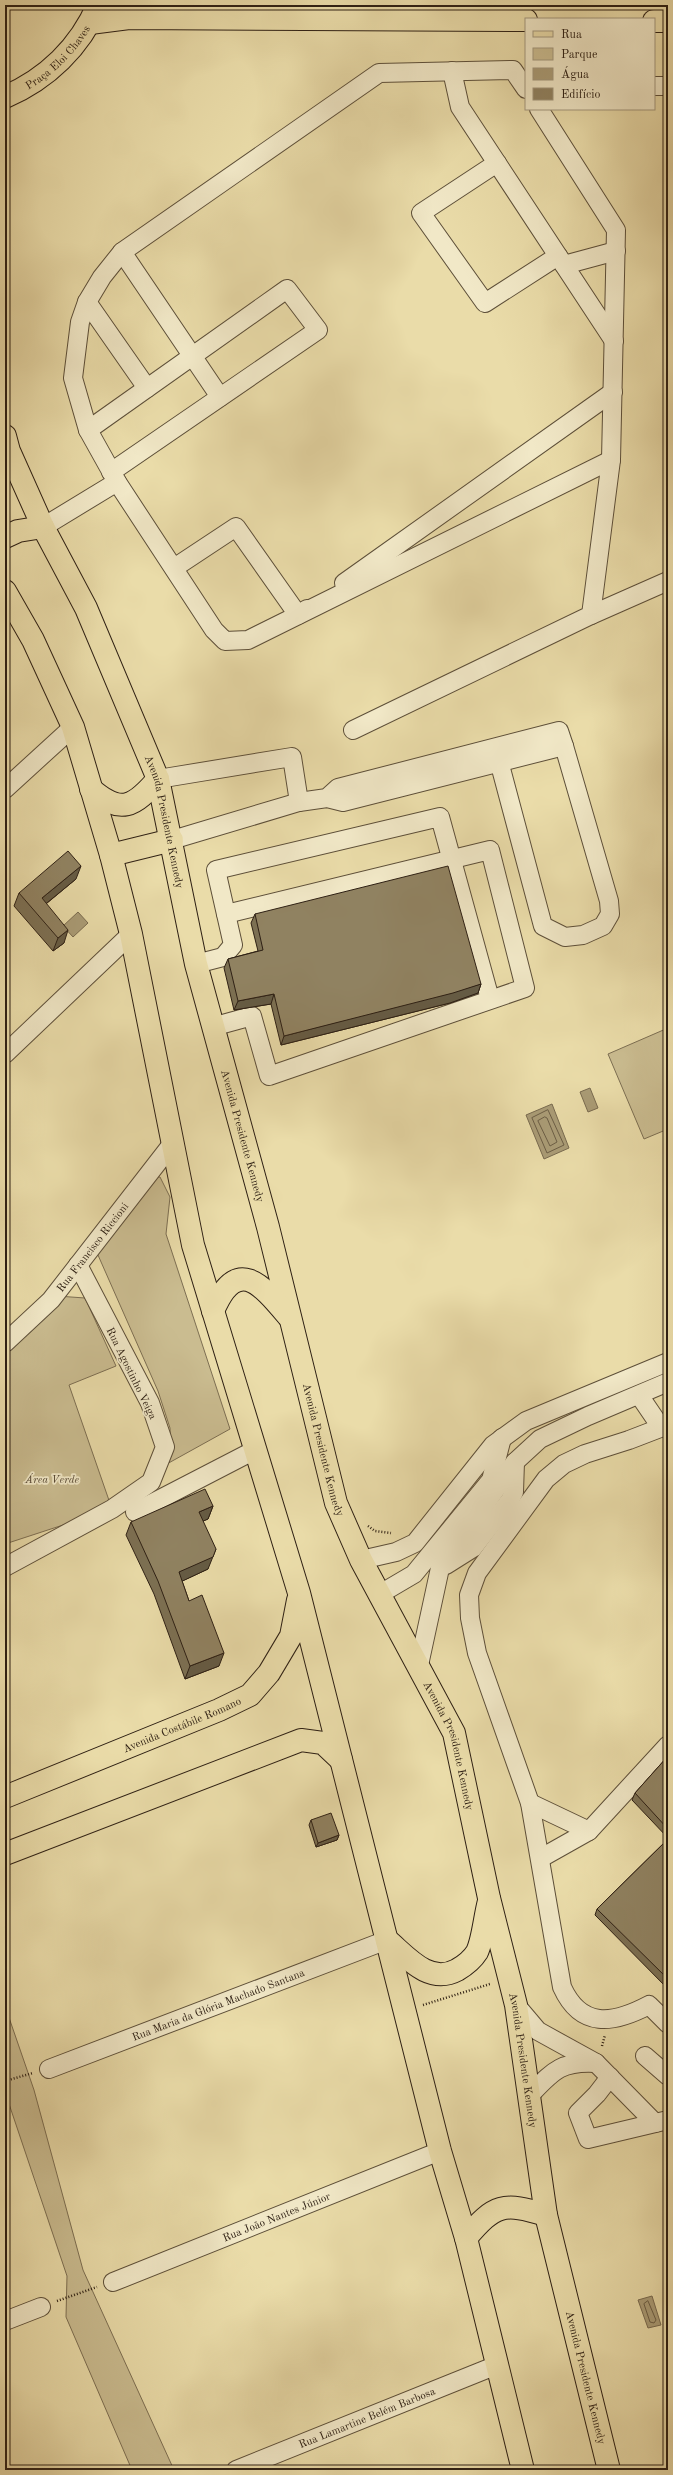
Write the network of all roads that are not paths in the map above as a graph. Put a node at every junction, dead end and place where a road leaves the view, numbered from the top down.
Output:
1 (94, 14) edge
2 (525, 20) edge
3 (655, 21) edge
4 (668, 21) edge
5 (452, 71) junction
6 (655, 86) edge
7 (668, 86) edge
8 (525, 88) edge
9 (5, 97) edge
10 (539, 110) edge
11 (497, 162) junction
12 (616, 251) junction
13 (122, 252) junction
14 (561, 260) junction
15 (87, 302) junction
16 (614, 341) junction
17 (192, 356) junction
18 (147, 388) junction
19 (613, 392) junction
20 (220, 397) junction
21 (88, 430) junction
22 (5, 436) edge
23 (611, 460) junction
24 (114, 477) junction
25 (43, 527) junction
26 (5, 537) edge
27 (174, 568) junction
28 (668, 581) edge
29 (7, 599) edge
30 (298, 615) junction
31 (591, 616) junction
32 (73, 727) junction
33 (353, 730) dead end
34 (496, 755) junction
35 (158, 779) junction
36 (5, 789) edge
37 (91, 790) junction
38 (298, 802) junction
39 (172, 840) junction
40 (111, 855) junction
41 (452, 859) junction
42 (226, 914) junction
43 (131, 934) junction
44 (196, 964) junction
45 (490, 999) junction
46 (212, 1027) junction
47 (5, 1054) edge
48 (172, 1144) junction
49 (78, 1265) junction
50 (213, 1311) junction
51 (292, 1320) junction
52 (5, 1343) edge
53 (668, 1362) edge
54 (668, 1382) edge
55 (639, 1395) junction
56 (666, 1426) edge
57 (502, 1438) junction
58 (255, 1450) junction
59 (135, 1512) dead end
60 (361, 1560) junction
61 (5, 1567) edge
62 (299, 1593) junction
63 (380, 1594) junction
64 (419, 1665) junction
65 (668, 1745) edge
66 (341, 1760) junction
67 (5, 1797) edge
68 (530, 1804) junction
69 (589, 1831) junction
70 (5, 1854) edge
71 (541, 1858) junction
72 (489, 1898) junction
73 (387, 1940) junction
74 (516, 2005) junction
75 (668, 2024) edge
76 (645, 2056) dead end
77 (596, 2063) junction
78 (49, 2069) road end
79 (668, 2076) edge
80 (610, 2077) junction
81 (530, 2094) junction
82 (661, 2122) edge
83 (440, 2151) junction
84 (546, 2215) junction
85 (466, 2238) junction
86 (113, 2282) road end
87 (41, 2306) road end
88 (5, 2321) edge
89 (497, 2366) junction
90 (236, 2470) edge
91 (523, 2470) edge
92 (609, 2470) edge

1 - 2 main road
1 - 9 main road, Praça Eloi Chaves
3 - 4 main road
5 - 8 street
5 - 11 street
5 - 13 street
6 - 7 street
10 - 12 street
11 - 14 street
11 - 14 street
12 - 14 street
12 - 16 street
13 - 15 street
13 - 17 street
14 - 16 street
15 - 18 street
15 - 21 street
16 - 19 street
17 - 18 street
17 - 20 street
17 - 20 street
18 - 21 street
19 - 23 street
19 - 30 street
20 - 24 street
21 - 24 street
22 - 25 main road, Avenida Presidente Kennedy
23 - 30 street
23 - 31 street
24 - 25 street
24 - 27 street
25 - 26 main road
25 - 35 main road, Avenida Presidente Kennedy
27 - 30 street
27 - 30 street
28 - 31 street
29 - 32 main road
31 - 33 street
32 - 36 street
32 - 37 main road
34 - 34 street
34 - 38 street
35 - 37 main road
35 - 38 street
35 - 39 main road, Avenida Presidente Kennedy
37 - 40 main road
38 - 39 street
39 - 40 main road
39 - 44 main road, Avenida Presidente Kennedy
40 - 43 main road
41 - 42 street
41 - 42 street
41 - 45 street
41 - 45 street
42 - 44 street
43 - 47 street
43 - 48 main road
44 - 46 main road, Avenida Presidente Kennedy
45 - 46 street
46 - 51 main road, Avenida Presidente Kennedy
48 - 49 street, Rua Francisco Riccioni
48 - 50 main road
49 - 52 street, Rua Francisco Riccioni
49 - 61 street, Rua Agostinho Veiga
50 - 51 main road
50 - 58 main road
51 - 60 main road, Avenida Presidente Kennedy
53 - 57 street
54 - 55 street
55 - 56 street
55 - 64 street
56 - 68 street
57 - 60 street
57 - 63 street
58 - 59 street
58 - 62 main road
60 - 63 main road, Avenida Presidente Kennedy
62 - 66 main road
62 - 67 main road, Avenida Costábile Romano
63 - 64 main road, Avenida Presidente Kennedy
64 - 72 main road, Avenida Presidente Kennedy
65 - 69 street
66 - 70 main road
66 - 73 main road
68 - 69 street
68 - 71 street
69 - 71 street
71 - 75 street
72 - 73 main road
72 - 74 main road, Avenida Presidente Kennedy
73 - 78 street, Rua Maria da Glória Machado Santana
73 - 83 main road
74 - 77 street
74 - 81 main road, Avenida Presidente Kennedy
76 - 79 street
77 - 80 street
77 - 81 street
80 - 82 street
80 - 82 street
81 - 84 main road, Avenida Presidente Kennedy
83 - 85 main road
83 - 86 street, Rua João Nantes Júnior
84 - 85 main road
84 - 92 main road, Avenida Presidente Kennedy
85 - 89 main road
87 - 88 street
89 - 90 street, Rua Lamartine Belém Barbosa
89 - 91 main road

